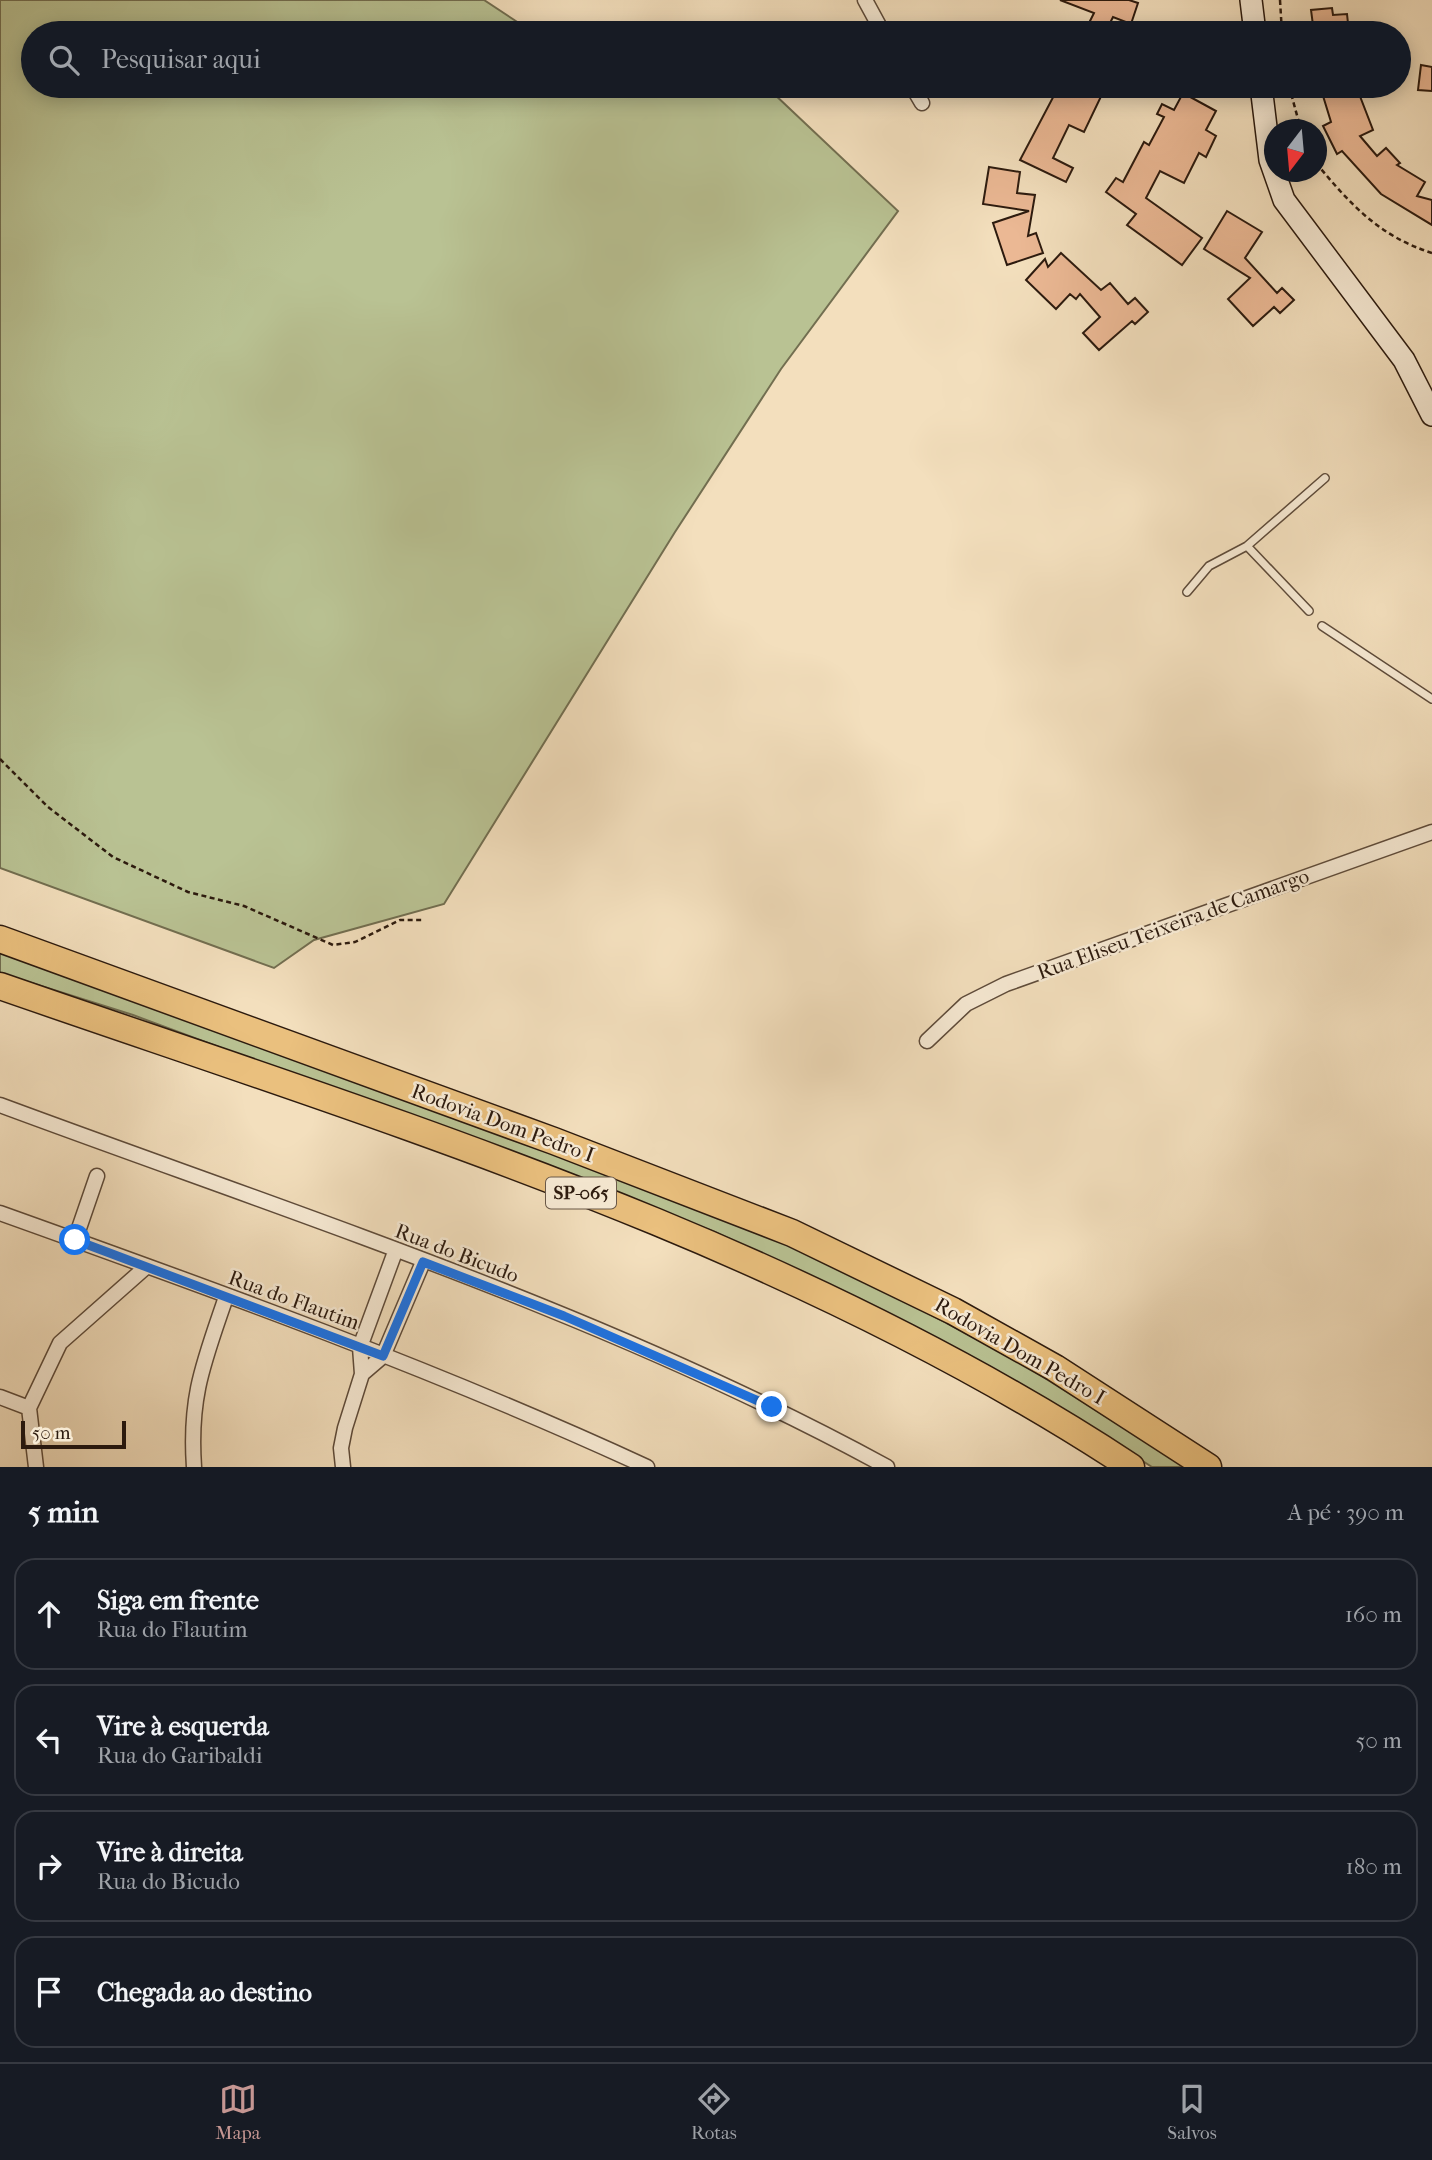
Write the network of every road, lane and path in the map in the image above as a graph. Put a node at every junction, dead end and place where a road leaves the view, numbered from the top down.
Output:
1 (865, 0) edge
2 (1251, 0) edge
3 (1280, 0) edge
4 (876, 21) edge
5 (1254, 21) edge
6 (1281, 21) edge
7 (919, 98) edge
8 (1262, 98) edge
9 (1292, 98) edge
10 (922, 103) dead end
11 (1298, 119) edge
12 (1327, 174) edge
13 (1432, 253) edge
14 (1432, 415) edge
15 (1325, 478) dead end
16 (1247, 546) junction
17 (1187, 592) dead end
18 (1309, 611) dead end
19 (1322, 626) dead end
20 (1432, 699) edge
21 (0, 759) edge
22 (1432, 832) edge
23 (424, 920) dead end
24 (0, 930) edge
25 (0, 939) edge
26 (0, 986) edge
27 (130, 986) junction
28 (0, 1003) edge
29 (927, 1041) dead end
30 (239, 1069) junction
31 (0, 1105) edge
32 (97, 1176) dead end
33 (0, 1213) edge
34 (75, 1240) junction
35 (395, 1252) junction
36 (423, 1262) junction
37 (146, 1268) junction
38 (226, 1297) junction
39 (360, 1347) junction
40 (383, 1356) junction
41 (362, 1374) junction
42 (0, 1397) edge
43 (29, 1408) junction
44 (644, 1466) edge
45 (36, 1467) edge
46 (194, 1467) edge
47 (343, 1467) edge
48 (887, 1467) edge
49 (1132, 1467) edge
50 (1208, 1467) edge

1 - 4 street
2 - 5 street
3 - 6 path
7 - 10 street
8 - 14 street
9 - 11 path
12 - 13 path
15 - 16 lane
16 - 17 lane
16 - 18 lane
19 - 20 lane
21 - 23 path
22 - 29 street, Rua Eliseu Teixeira de Camargo
24 - 27 highway
25 - 27 highway, Rodovia Dom Pedro I / SP-065
26 - 30 highway, Rodovia Dom Pedro I / SP-065
27 - 50 highway, Rodovia Dom Pedro I / SP-065
28 - 30 highway
30 - 49 highway, Rodovia Dom Pedro I / SP-065
31 - 35 street, Rua do Bicudo
32 - 34 street
33 - 34 street, Rua do Flautim
34 - 37 street, Rua do Flautim
35 - 36 street, Rua do Bicudo
35 - 39 street
36 - 40 street
36 - 48 street, Rua do Bicudo
37 - 38 street, Rua do Flautim
37 - 43 street
38 - 39 street, Rua do Flautim
38 - 46 street
39 - 40 street, Rua do Flautim
39 - 41 street
40 - 41 street
40 - 44 street, Rua do Flautim
41 - 47 street
42 - 43 street
43 - 45 street

